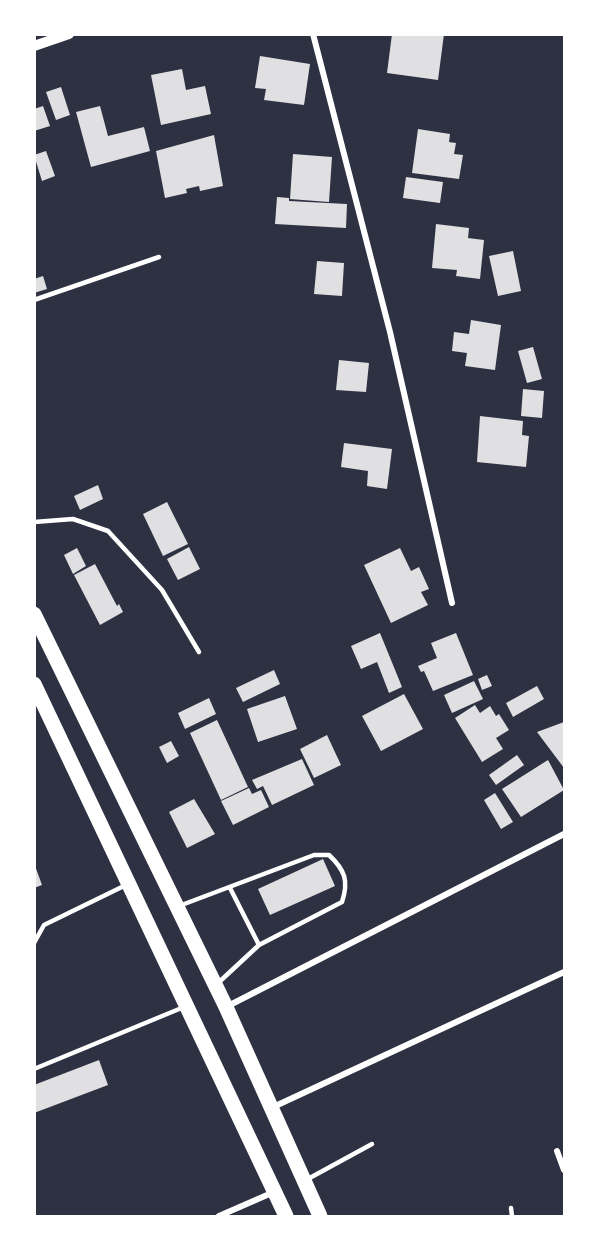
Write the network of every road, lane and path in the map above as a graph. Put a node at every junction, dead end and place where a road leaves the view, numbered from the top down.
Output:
1 (69, 34) edge
2 (314, 34) edge
3 (34, 46) edge
4 (159, 257) dead end
5 (34, 300) edge
6 (34, 522) edge
7 (452, 603) dead end
8 (34, 614) edge
9 (199, 652) dead end
10 (34, 684) edge
11 (564, 834) edge
12 (129, 884) junction
13 (230, 888) junction
14 (177, 906) junction
15 (34, 943) edge
16 (259, 945) junction
17 (564, 972) edge
18 (216, 986) junction
19 (187, 1006) junction
20 (226, 1007) junction
21 (34, 1070) edge
22 (271, 1108) junction
23 (372, 1144) dead end
24 (557, 1151) dead end
25 (564, 1170) edge
26 (304, 1181) junction
27 (275, 1192) junction
28 (511, 1208) dead end
29 (219, 1216) edge
30 (286, 1216) edge
31 (320, 1216) edge
32 (512, 1216) edge

1 - 3 street
2 - 7 street
4 - 5 lane
6 - 9 lane
8 - 14 main road
10 - 12 main road
11 - 20 street
12 - 15 lane
12 - 19 main road
13 - 14 lane
13 - 16 lane
13 - 16 lane
14 - 18 main road
16 - 18 lane
17 - 22 street
18 - 20 main road
19 - 21 lane
19 - 27 main road
20 - 22 main road
22 - 26 main road
23 - 26 lane
24 - 25 street
26 - 31 main road
27 - 29 street
27 - 30 main road
28 - 32 lane

